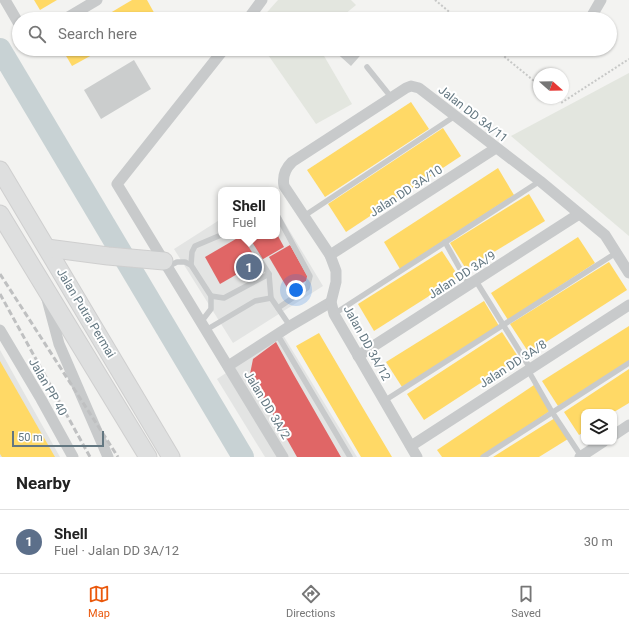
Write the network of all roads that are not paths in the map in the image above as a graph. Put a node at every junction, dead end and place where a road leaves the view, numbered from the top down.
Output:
1 (5, 0) edge
2 (96, 0) edge
3 (262, 0) edge
4 (601, 0) edge
5 (12, 12) edge
6 (76, 12) edge
7 (253, 12) edge
8 (594, 12) edge
9 (218, 56) edge
10 (367, 67) dead end
11 (391, 97) junction
12 (455, 116) junction
13 (496, 148) junction
14 (0, 170) edge
15 (284, 174) joint
16 (540, 182) junction
17 (0, 214) edge
18 (579, 214) junction
19 (304, 216) junction
20 (280, 221) edge
21 (218, 236) edge
22 (248, 239) edge
23 (445, 242) junction
24 (46, 248) junction
25 (616, 253) junction
26 (330, 255) junction
27 (160, 262) junction
28 (191, 265) junction
29 (629, 273) edge
30 (269, 274) junction
31 (42, 283) junction
32 (473, 283) junction
33 (211, 296) junction
34 (271, 298) junction
35 (332, 302) junction
36 (629, 305) edge
37 (278, 308) junction
38 (334, 314) junction
39 (503, 325) junction
40 (203, 326) junction
41 (290, 326) junction
42 (0, 330) edge
43 (277, 334) junction
44 (358, 356) junction
45 (629, 363) edge
46 (228, 366) junction
47 (529, 369) junction
48 (384, 401) junction
49 (552, 412) junction
50 (146, 415) junction
51 (627, 430) edge
52 (617, 434) edge
53 (598, 445) edge
54 (413, 452) edge
55 (581, 456) edge
56 (74, 457) edge
57 (108, 457) edge
58 (148, 457) edge
59 (171, 457) edge
60 (178, 457) edge
61 (283, 457) edge
62 (350, 457) edge
63 (483, 457) edge

1 - 5 street
2 - 6 street
3 - 7 street
4 - 8 street
9 - 27 street, Jalan DD 3A/2
10 - 11 lane
11 - 12 street, Jalan DD 3A/11
11 - 15 street, Jalan DD 3A/11
12 - 13 street, Jalan DD 3A/11
12 - 19 lane
13 - 16 street, Jalan DD 3A/11
13 - 26 street, Jalan DD 3A/10
14 - 24 main road, Jalan Putra Permai
15 - 19 street, Jalan DD 3A/12
16 - 18 street, Jalan DD 3A/11
16 - 23 lane
17 - 31 main road, Jalan Putra Permai
18 - 25 street, Jalan DD 3A/11
18 - 32 street, Jalan DD 3A/9
19 - 26 street, Jalan DD 3A/12
20 - 37 lane
21 - 28 lane
22 - 30 lane
23 - 32 lane
23 - 38 lane
24 - 27 main road
24 - 50 main road, Jalan Putra Permai
25 - 29 street, Jalan DD 3A/11
25 - 39 lane
26 - 35 street, Jalan DD 3A/12
27 - 28 lane
27 - 40 street, Jalan DD 3A/2
28 - 33 lane
30 - 33 lane
30 - 34 lane
31 - 57 street
31 - 58 main road, Jalan Putra Permai
32 - 39 lane
32 - 44 street, Jalan DD 3A/9
33 - 40 lane
34 - 37 lane
34 - 40 lane
35 - 38 street, Jalan DD 3A/12
35 - 41 street
36 - 47 street, Jalan DD 3A/8
37 - 41 lane
38 - 44 street, Jalan DD 3A/12
39 - 47 lane
39 - 48 lane
40 - 46 street, Jalan DD 3A/2
41 - 43 street
42 - 56 street, Jalan PP 40
43 - 46 street
43 - 62 lane
44 - 48 street, Jalan DD 3A/12
45 - 49 lane
46 - 61 street, Jalan DD 3A/2
47 - 49 lane
47 - 54 street, Jalan DD 3A/8
48 - 54 street, Jalan DD 3A/12
49 - 55 lane
49 - 63 lane
50 - 59 main road, Jalan Putra Permai
50 - 60 lane
51 - 52 street
53 - 55 street

